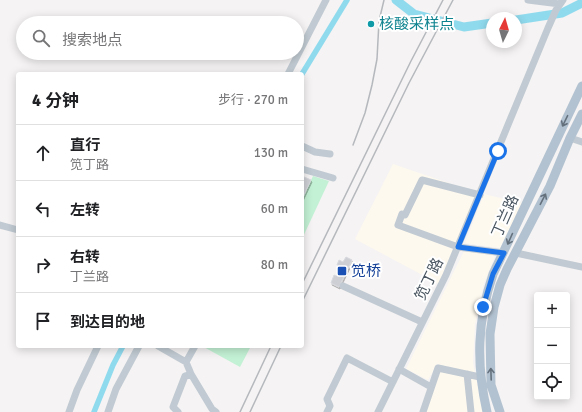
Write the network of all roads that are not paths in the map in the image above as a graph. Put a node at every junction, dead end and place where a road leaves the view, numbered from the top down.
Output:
1 (326, 0) edge
2 (528, 0) edge
3 (562, 2) edge
4 (304, 43) edge
5 (295, 60) edge
6 (289, 72) edge
7 (582, 86) edge
8 (582, 114) edge
9 (570, 138) junction
10 (582, 142) edge
11 (304, 147) edge
12 (330, 154) dead end
13 (304, 170) edge
14 (333, 178) dead end
15 (480, 195) junction
16 (0, 226) edge
17 (16, 230) edge
18 (458, 247) junction
19 (504, 253) junction
20 (516, 253) junction
21 (582, 267) edge
22 (343, 286) dead end
23 (422, 322) junction
24 (97, 348) edge
25 (138, 348) edge
26 (162, 348) edge
27 (194, 348) edge
28 (186, 362) junction
29 (399, 369) junction
30 (191, 374) junction
31 (467, 374) junction
32 (480, 377) junction
33 (393, 382) junction
34 (431, 387) junction
35 (69, 412) edge
36 (108, 412) edge
37 (178, 412) edge
38 (216, 412) edge
39 (327, 412) edge
40 (378, 412) edge
41 (423, 412) edge
42 (471, 412) edge
43 (488, 412) edge
44 (500, 412) edge

1 - 4 street
2 - 3 street
3 - 15 street, 笕丁路
5 - 6 street
7 -> 19 main road, 丁兰路
8 - 9 main road, 丁兰路
9 - 10 street
20 -> 9 main road, 丁兰路
11 - 12 street
13 - 14 street
15 - 18 street, 笕丁路
15 - 18 street
16 - 17 street
18 - 19 street
18 - 23 street, 笕丁路
19 - 32 main road, 丁兰路
20 - 21 street
44 -> 20 main road, 丁兰路
22 - 23 street
23 - 29 street, 笕丁路
24 - 35 street
25 - 36 street
26 - 28 street
27 - 28 street
28 - 30 street
29 - 33 street, 笕丁路
29 - 34 street
30 - 37 street
30 - 38 street
31 - 32 street
31 - 34 street
31 - 42 street
32 - 43 main road, 丁兰路
33 - 39 street
33 - 40 street, 笕丁路
34 - 41 street

